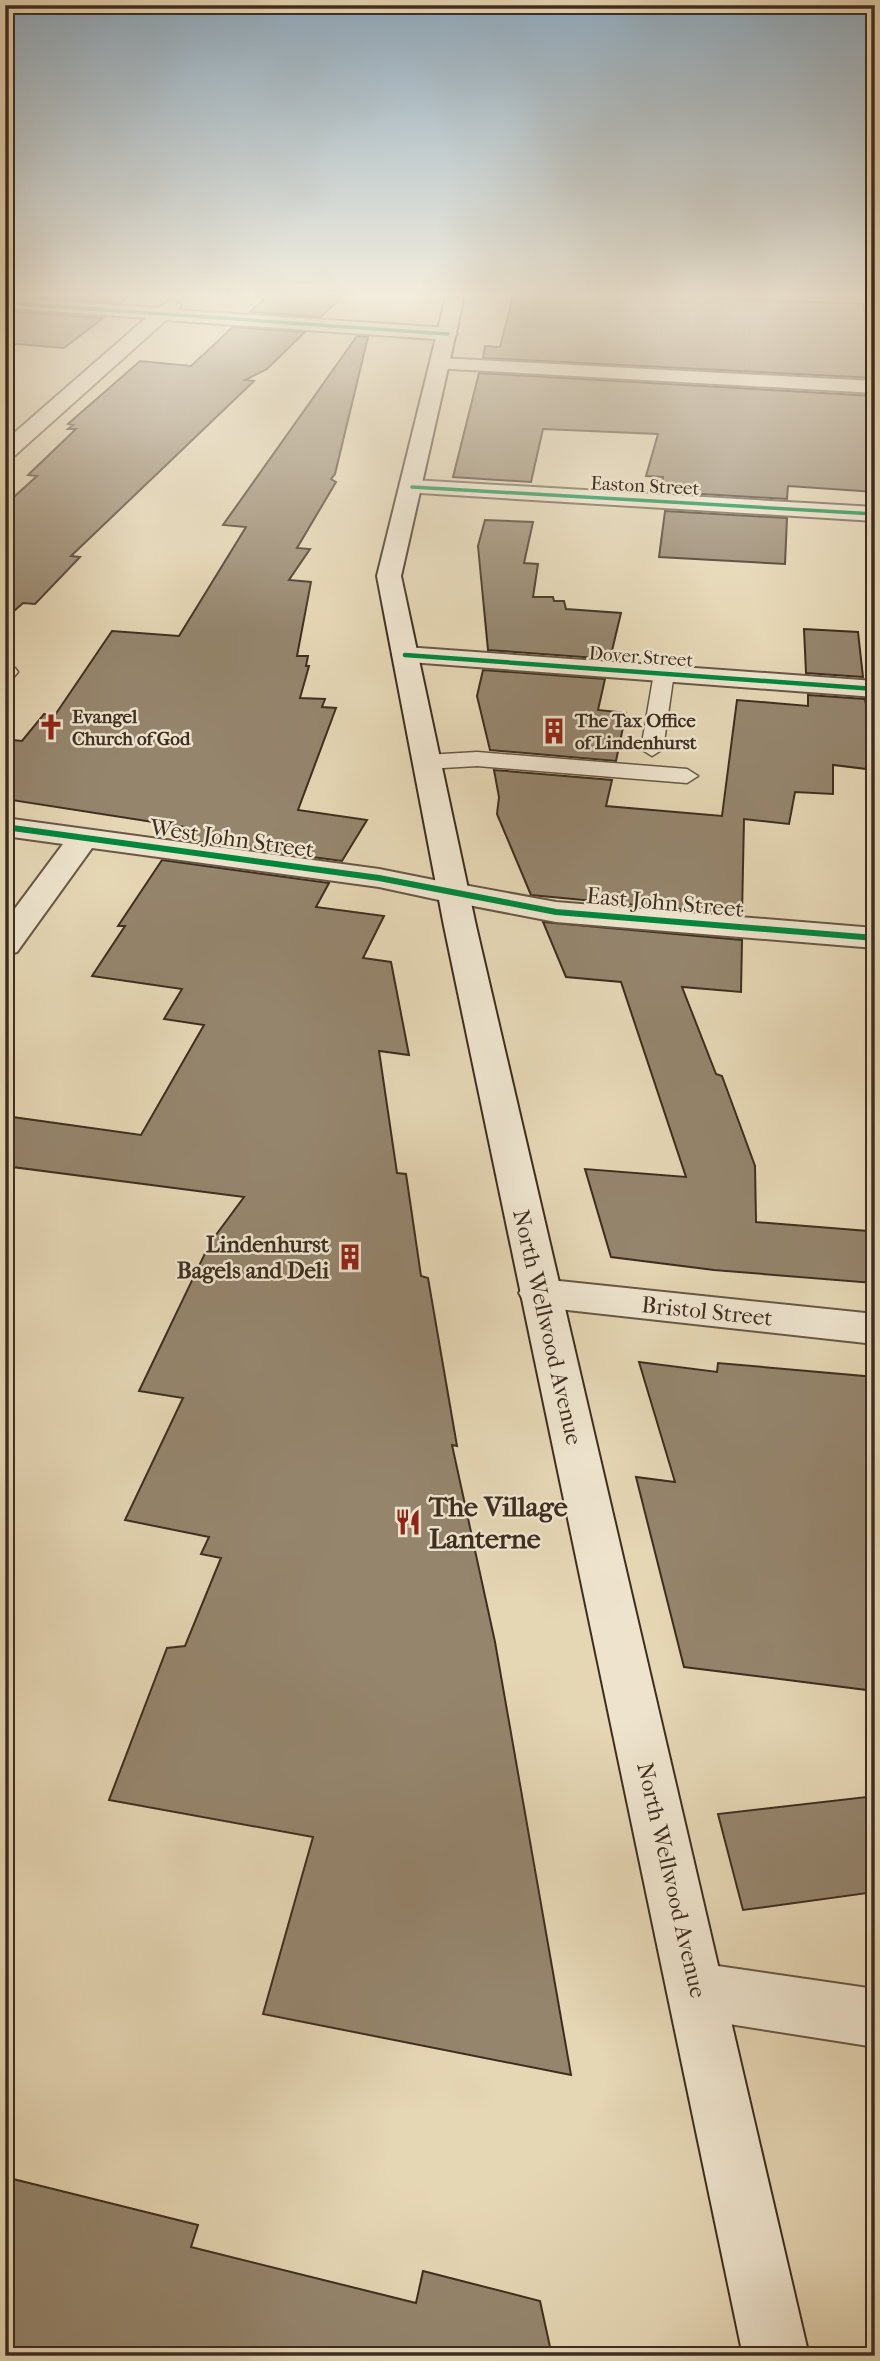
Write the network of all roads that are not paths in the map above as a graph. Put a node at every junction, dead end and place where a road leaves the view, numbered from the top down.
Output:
1 (56, 407) edge
2 (430, 407) edge
3 (5, 452) edge
4 (412, 487) junction
5 (875, 514) edge
6 (405, 654) junction
7 (664, 673) junction
8 (875, 689) edge
9 (652, 749) dead end
10 (426, 762) junction
11 (687, 776) dead end
12 (5, 827) edge
13 (84, 837) junction
14 (453, 893) junction
15 (875, 938) edge
16 (5, 945) edge
17 (540, 1293) junction
18 (875, 1329) edge
19 (697, 1991) junction
20 (875, 2018) edge
21 (776, 2356) edge

1 - 3 street
2 - 4 street, North Wellwood Avenue
4 - 5 street, Easton Street
4 - 6 street, North Wellwood Avenue
6 - 7 street, Dover Street
6 - 10 street, North Wellwood Avenue
7 - 8 street, Dover Street
7 - 9 lane
10 - 11 lane
10 - 14 street, North Wellwood Avenue
12 - 13 street, West John Street
13 - 14 street, West John Street
13 - 16 street
14 - 15 street, East John Street
14 - 17 street, North Wellwood Avenue
17 - 18 street, Bristol Street
17 - 19 street, North Wellwood Avenue
19 - 20 street
19 - 21 street, North Wellwood Avenue

